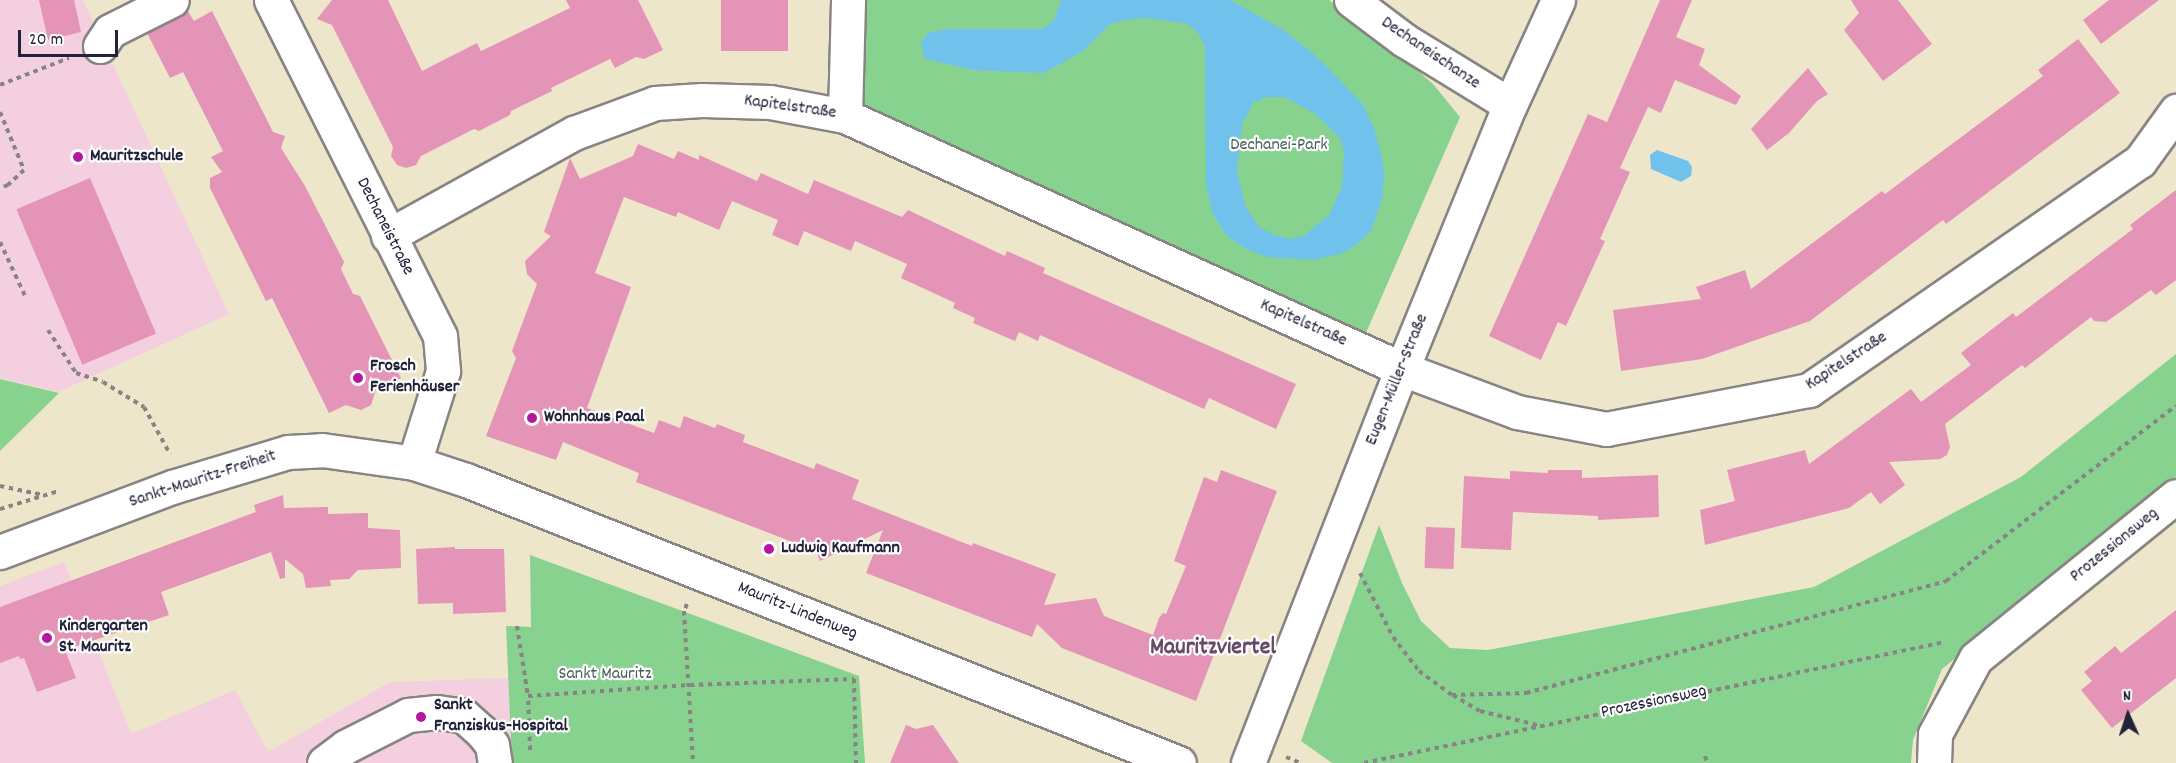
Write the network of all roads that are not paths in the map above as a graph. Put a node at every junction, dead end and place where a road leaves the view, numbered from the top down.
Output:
1 (172, 0) edge
2 (271, 0) edge
3 (848, 0) edge
4 (1351, 0) edge
5 (1558, 0) edge
6 (100, 46) road end
7 (1510, 105) junction
8 (2176, 111) edge
9 (845, 116) junction
10 (388, 236) junction
11 (1402, 369) junction
12 (414, 463) junction
13 (2176, 496) edge
14 (0, 552) edge
15 (324, 763) edge
16 (495, 763) edge
17 (1179, 763) edge
18 (1248, 763) edge
19 (1935, 763) edge

1 - 6 street
2 - 10 street, Dechaneistraße
3 - 9 street
4 - 7 street, Dechaneischanze
5 - 7 street, Eugen-Müller-Straße
7 - 11 street, Eugen-Müller-Straße
8 - 11 street, Kapitelstraße
9 - 10 street, Kapitelstraße
9 - 11 street, Kapitelstraße
10 - 12 street, Dechaneistraße
11 - 18 street, Eugen-Müller-Straße
12 - 14 street, Sankt-Mauritz-Freiheit
12 - 17 street, Mauritz-Lindenweg
13 - 19 street, Prozessionsweg
15 - 16 street

